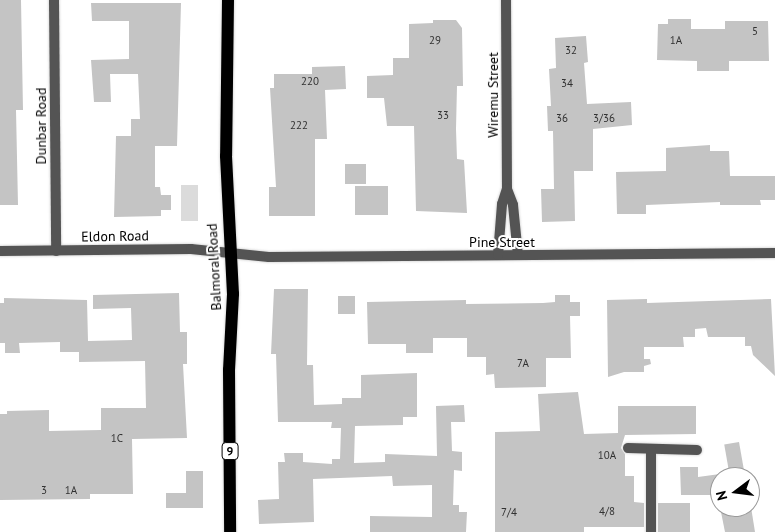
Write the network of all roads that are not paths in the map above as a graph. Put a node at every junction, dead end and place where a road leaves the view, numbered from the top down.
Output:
1 (54, 0) edge
2 (228, 0) edge
3 (506, 0) edge
4 (507, 189) junction
5 (0, 251) edge
6 (56, 251) junction
7 (229, 252) junction
8 (775, 254) edge
9 (498, 255) junction
10 (518, 255) junction
11 (628, 448) dead end
12 (651, 449) junction
13 (697, 450) dead end
14 (230, 532) edge
15 (651, 532) edge

1 - 6 street, Dunbar Road
2 - 7 main road, Balmoral Road / 9
3 - 4 street, Wiremu Street
4 - 9 street, Wiremu Street
4 - 10 street, Wiremu Street
5 - 6 street, Eldon Road
6 - 7 street, Eldon Road
7 - 9 street, Pine Street
7 - 14 main road, Balmoral Road / 9
8 - 10 street, Pine Street
9 - 10 street, Pine Street
11 - 12 street
12 - 13 street
12 - 15 street

